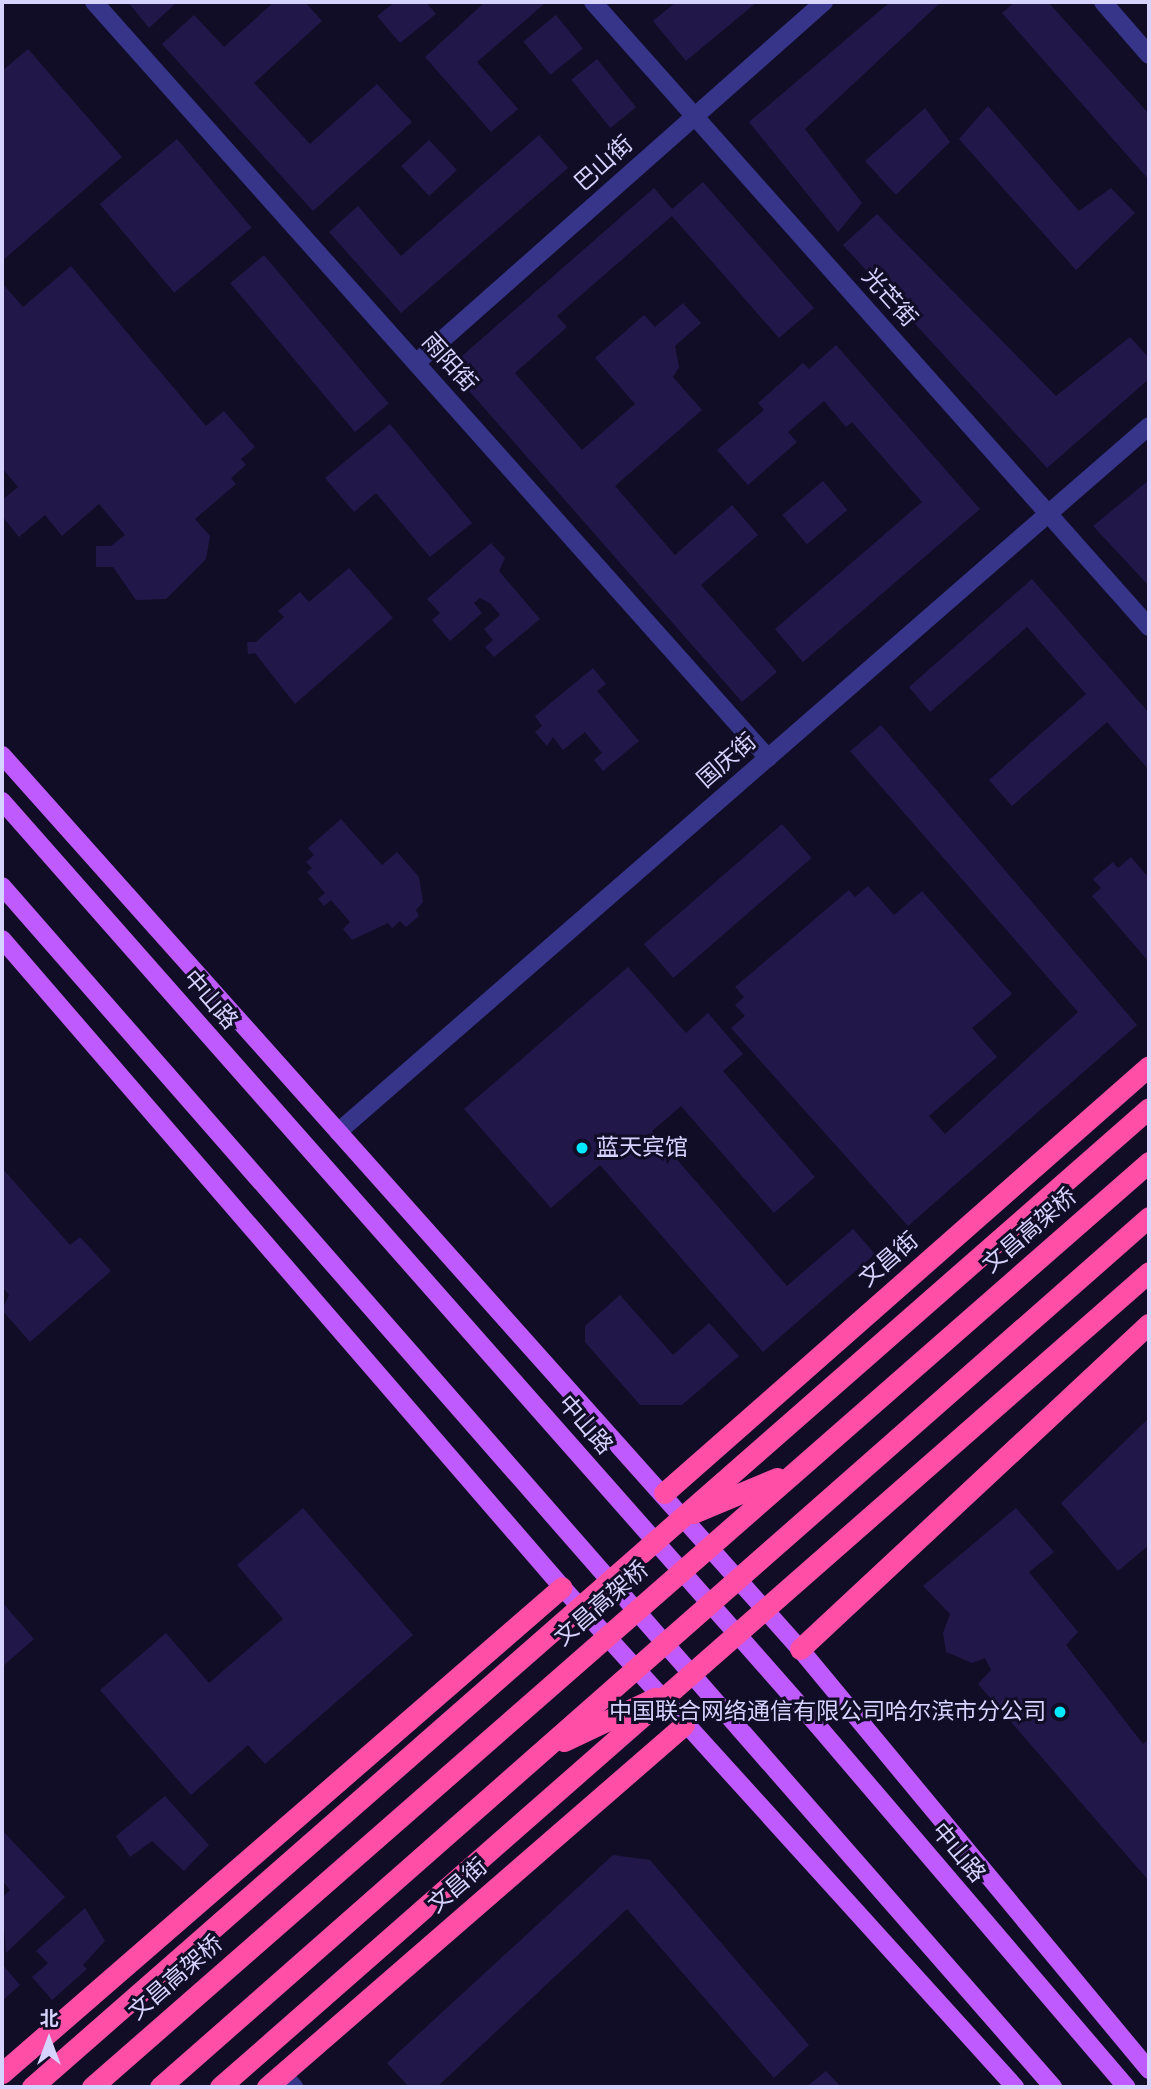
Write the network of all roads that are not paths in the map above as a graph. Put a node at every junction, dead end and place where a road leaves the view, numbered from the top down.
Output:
1 (94, 2) edge
2 (593, 2) edge
3 (824, 2) edge
4 (1102, 2) edge
5 (1149, 55) edge
6 (692, 118) junction
7 (416, 363) junction
8 (1149, 426) edge
9 (1051, 512) junction
10 (1149, 627) edge
11 (2, 755) edge
12 (768, 758) junction
13 (2, 801) edge
14 (2, 886) edge
15 (2, 939) edge
16 (1149, 1066) edge
17 (1149, 1108) edge
18 (338, 1132) junction
19 (1149, 1162) edge
20 (1149, 1217) edge
21 (1149, 1272) edge
22 (1149, 1324) edge
23 (795, 1471) junction
24 (664, 1493) junction
25 (674, 1521) junction
26 (562, 1587) junction
27 (800, 1649) junction
28 (678, 1687) junction
29 (684, 1725) junction
30 (540, 1752) junction
31 (1149, 2070) edge
32 (2, 2073) edge
33 (281, 2083) edge
34 (32, 2087) edge
35 (92, 2087) edge
36 (160, 2087) edge
37 (220, 2087) edge
38 (1015, 2087) edge
39 (1053, 2087) edge
40 (1126, 2087) edge

1 - 7 street, 雨阳街
2 - 6 street, 光芒街
3 - 6 street, 巴山街
4 - 5 street
6 - 7 street, 巴山街
6 - 9 street, 光芒街
7 - 12 street, 雨阳街
8 - 9 street, 国庆街
9 - 10 street, 光芒街
9 - 12 street, 国庆街
11 - 18 main road
12 - 18 street, 国庆街
13 - 40 main road, 中山路
14 - 39 main road
15 - 26 main road
16 - 24 highway, 文昌街
17 - 25 highway, bridge
18 - 24 main road
19 - 23 highway, 文昌高架桥, bridge
20 - 30 highway, bridge
21 - 28 highway, bridge
22 - 27 highway
23 - 25 highway, bridge
23 - 35 highway, 文昌高架桥, bridge
24 - 27 main road
25 - 34 highway, bridge
26 - 29 main road
26 - 32 highway
27 - 31 main road
28 - 30 highway, bridge
28 - 37 highway, bridge
29 - 33 highway, 文昌街
29 - 38 main road
30 - 36 highway, bridge

